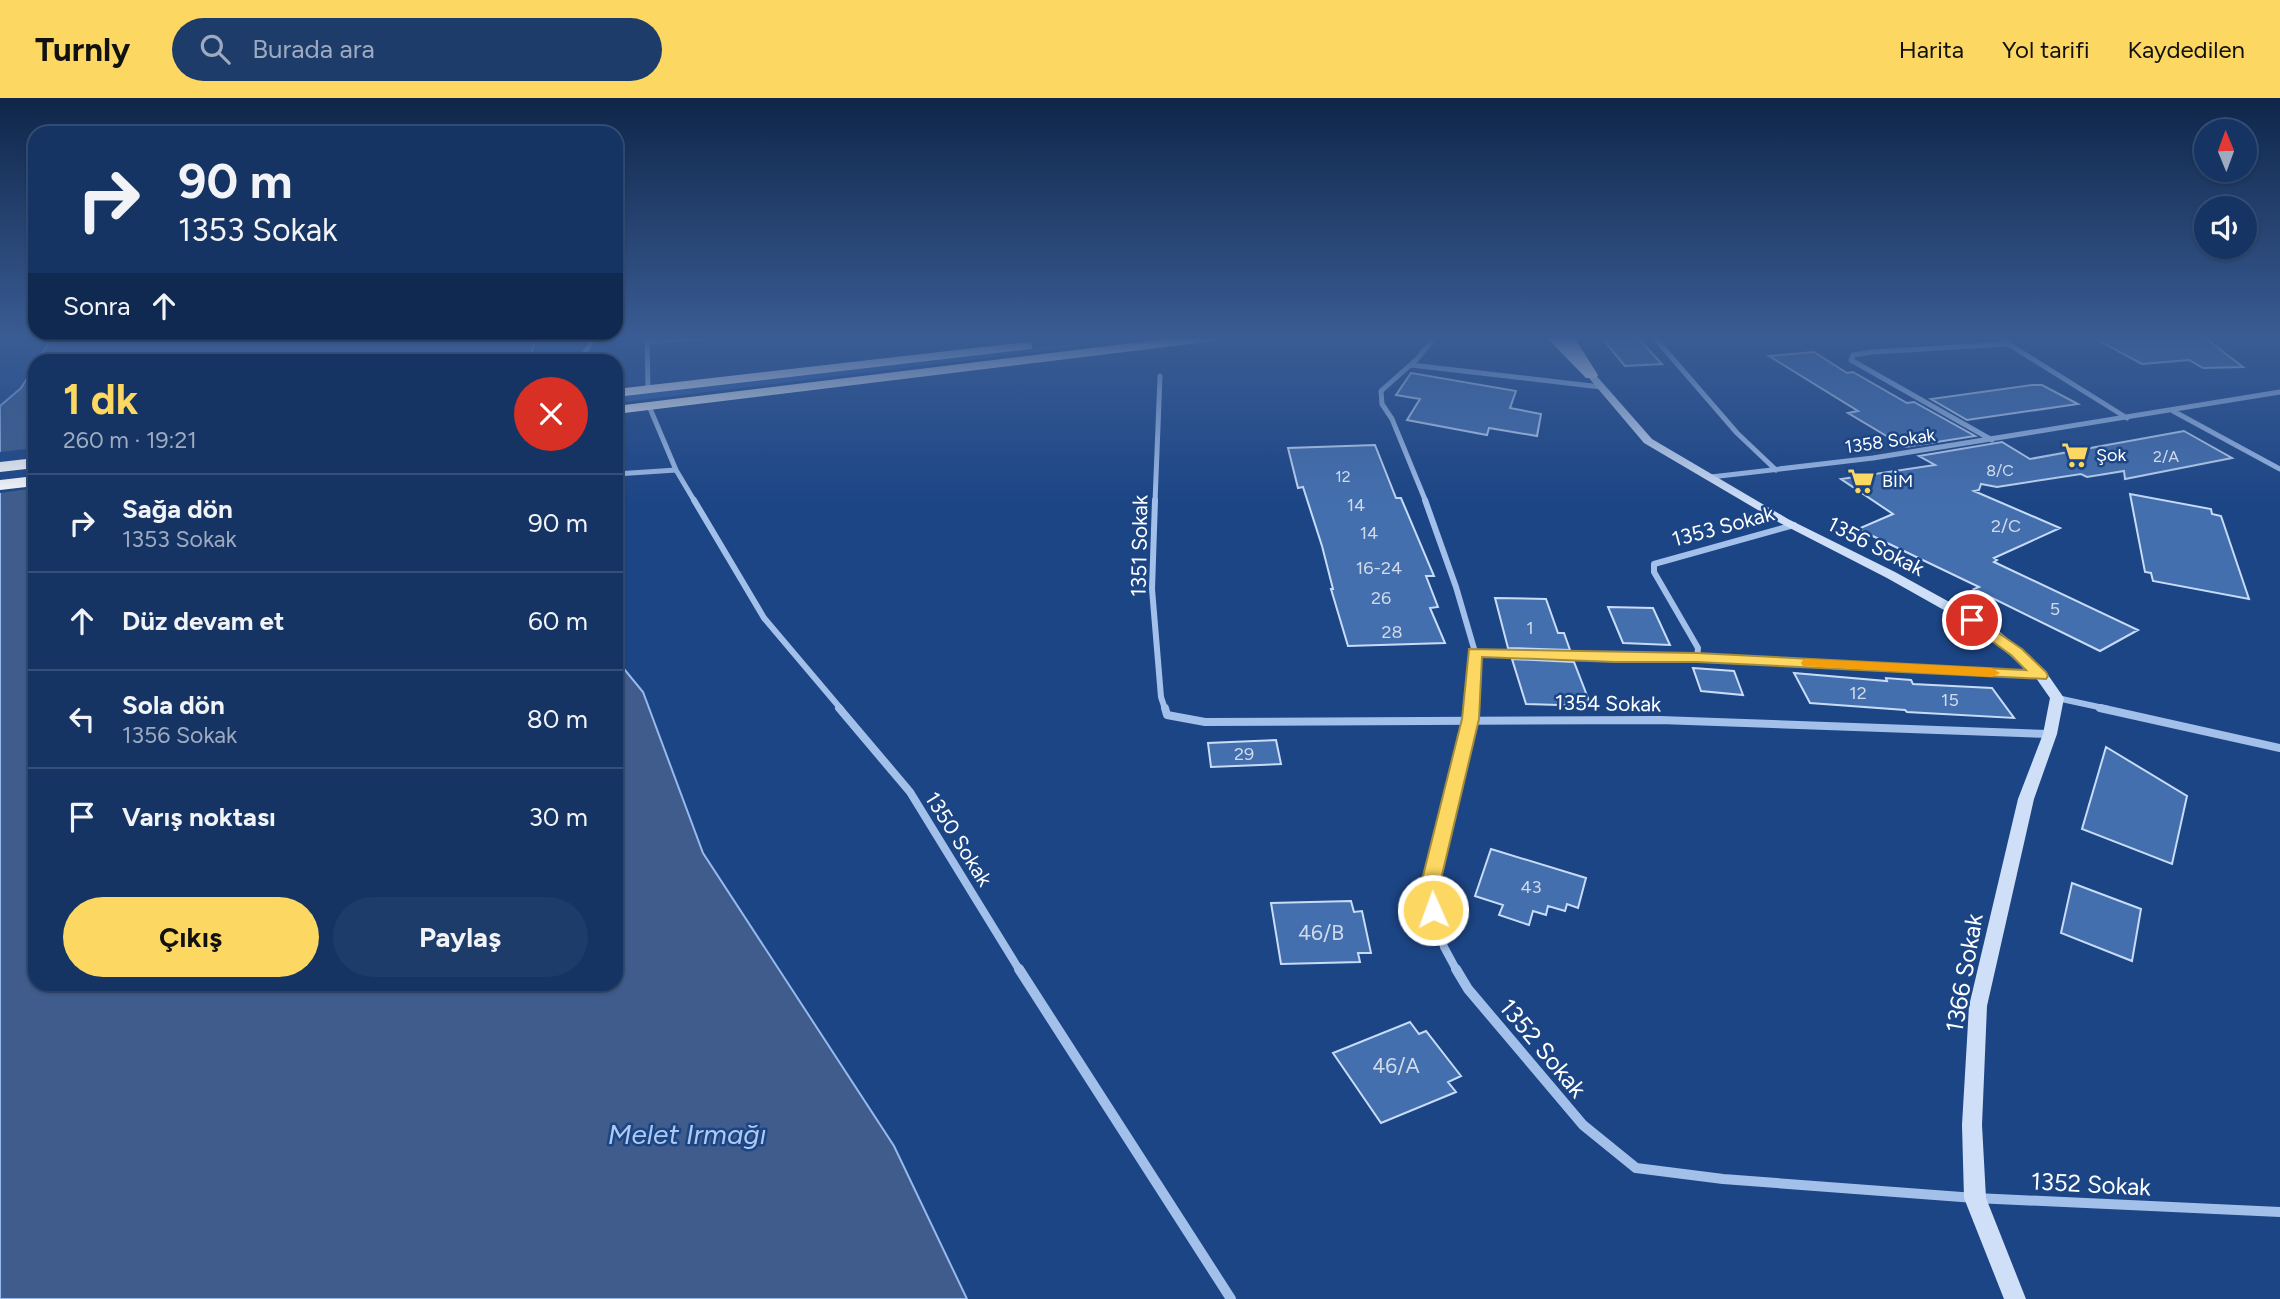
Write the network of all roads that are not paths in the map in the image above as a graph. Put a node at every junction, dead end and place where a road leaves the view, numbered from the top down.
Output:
1 (748, 393) edge
2 (1159, 393) edge
3 (1381, 393) edge
4 (1606, 393) edge
5 (1703, 393) edge
6 (1907, 393) edge
7 (2086, 393) edge
8 (2274, 393) edge
9 (649, 405) junction
10 (623, 409) edge
11 (2173, 411) junction
12 (2128, 419) junction
13 (1992, 440) junction
14 (28, 464) edge
15 (0, 467) edge
16 (2280, 468) edge
17 (676, 470) junction
18 (1776, 470) junction
19 (623, 474) edge
20 (1711, 477) junction
21 (28, 482) edge
22 (0, 485) edge
23 (1794, 525) junction
24 (1475, 652) junction
25 (1697, 657) junction
26 (2041, 676) junction
27 (2057, 698) junction
28 (1167, 715) joint
29 (1471, 719) junction
30 (2050, 734) junction
31 (2280, 748) edge
32 (1975, 1198) junction
33 (2280, 1212) edge
34 (1231, 1299) edge
35 (2015, 1299) edge

1 - 9 highway
2 - 28 street, 1351 Sokak
3 - 24 street, 1352 Sokak
4 - 20 street, 1356 Sokak
5 - 18 street
6 - 13 street
7 - 12 street
8 - 11 street, 1358 Sokak
9 - 10 highway
9 - 17 street, 1350 Sokak
11 - 12 street, 1358 Sokak
11 - 16 street
12 - 13 street, 1358 Sokak
13 - 18 street, 1358 Sokak
14 - 15 highway
17 - 19 street
17 - 34 street, 1350 Sokak
18 - 20 street, 1358 Sokak
20 - 23 street, 1356 Sokak
21 - 22 highway
23 - 25 street, 1353 Sokak
23 - 26 street, 1356 Sokak
24 - 25 street
24 - 29 street, 1352 Sokak
25 - 26 street
26 - 27 street, 1356 Sokak
27 - 30 street, 1366 Sokak
27 - 31 street
28 - 29 street, 1354 Sokak
29 - 30 street, 1354 Sokak
29 - 32 street, 1352 Sokak
30 - 32 street, 1366 Sokak
32 - 33 street, 1352 Sokak
32 - 35 street, 1366 Sokak

